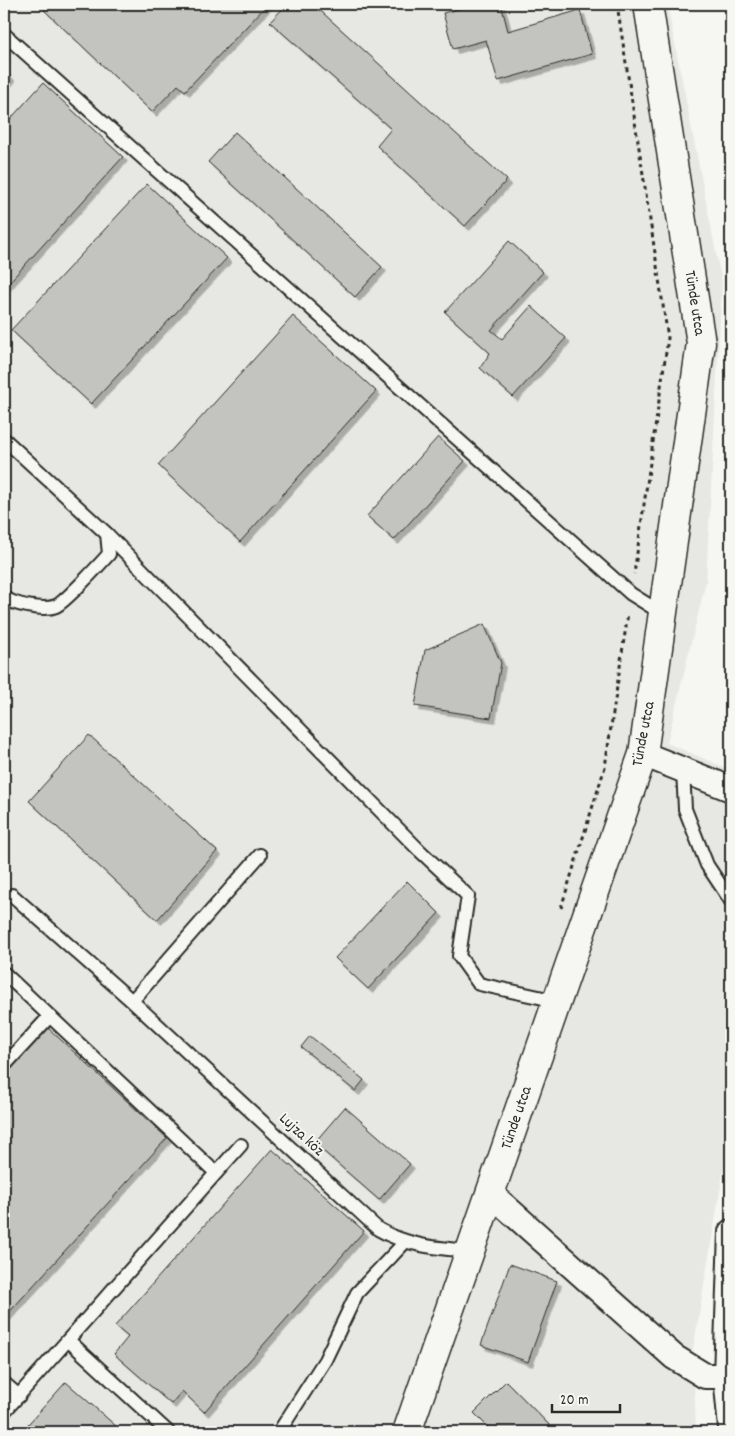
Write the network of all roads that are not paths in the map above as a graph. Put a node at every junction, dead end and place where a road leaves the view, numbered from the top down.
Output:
1 (648, 4) edge
2 (4, 34) edge
3 (4, 439) edge
4 (108, 534) junction
5 (4, 597) edge
6 (663, 614) junction
7 (643, 754) junction
8 (683, 770) junction
9 (731, 789) edge
10 (260, 855) dead end
11 (12, 895) dead end
12 (731, 901) edge
13 (4, 973) edge
14 (132, 1001) junction
15 (557, 1001) junction
16 (49, 1017) junction
17 (4, 1066) edge
18 (241, 1145) dead end
19 (216, 1173) junction
20 (490, 1193) junction
21 (731, 1232) edge
22 (405, 1242) junction
23 (469, 1251) junction
24 (68, 1340) junction
25 (726, 1376) junction
26 (4, 1383) edge
27 (19, 1396) junction
28 (4, 1412) edge
29 (731, 1428) edge
30 (168, 1432) edge
31 (279, 1432) edge
32 (407, 1432) edge

1 - 6 street, Tünde utca
2 - 6 lane
3 - 4 lane
4 - 5 lane
4 - 15 lane
6 - 7 street, Tünde utca
7 - 8 street
7 - 15 street, Tünde utca
8 - 9 street
8 - 12 lane
10 - 14 lane
11 - 14 lane, Lujza köz
13 - 16 lane
14 - 22 lane, Lujza köz
15 - 20 street, Tünde utca
16 - 17 lane
16 - 19 lane
18 - 19 lane
19 - 24 lane
20 - 23 street, Tünde utca
20 - 25 street
21 - 25 street
22 - 23 lane, Lujza köz
22 - 31 lane
23 - 32 street, Tünde utca
24 - 27 lane
24 - 30 lane
25 - 29 street
26 - 27 lane
27 - 28 lane

